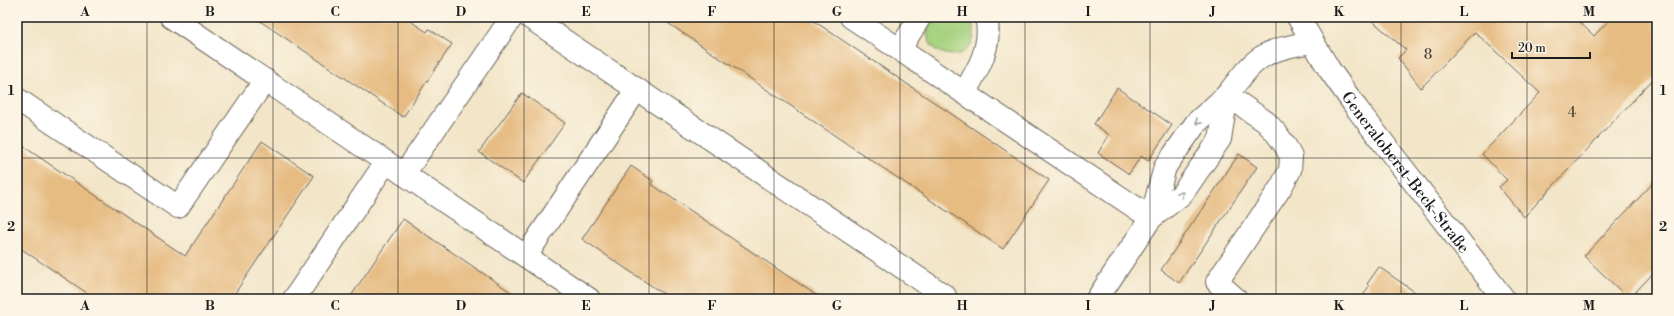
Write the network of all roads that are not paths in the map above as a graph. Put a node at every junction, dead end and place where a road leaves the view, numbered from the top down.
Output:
1 (171, 17) edge
2 (512, 17) edge
3 (528, 17) edge
4 (851, 17) edge
5 (920, 17) edge
6 (986, 17) edge
7 (1298, 17) edge
8 (1312, 42) junction
9 (900, 49) junction
10 (265, 80) junction
11 (637, 89) junction
12 (964, 93) junction
13 (1228, 96) junction
14 (17, 99) edge
15 (386, 162) junction
16 (404, 174) junction
17 (1151, 218) junction
18 (526, 256) junction
19 (945, 296) dead end
20 (294, 299) edge
21 (589, 299) edge
22 (1096, 299) edge
23 (1236, 299) edge
24 (1504, 299) edge

1 - 10 street
2 - 16 street
3 - 11 street
4 - 9 street
5 - 9 street
6 - 12 street
7 - 8 street, Generaloberst-Beck-Straße
8 - 13 street
8 - 24 street, Generaloberst-Beck-Straße
9 - 12 street
10 - 14 street
10 - 15 street
11 - 18 street
11 - 19 street
12 - 17 street
13 -> 17 street
17 -> 13 street
13 - 23 street
15 - 16 street
15 - 20 street
16 - 18 street
17 - 22 street
18 - 21 street

